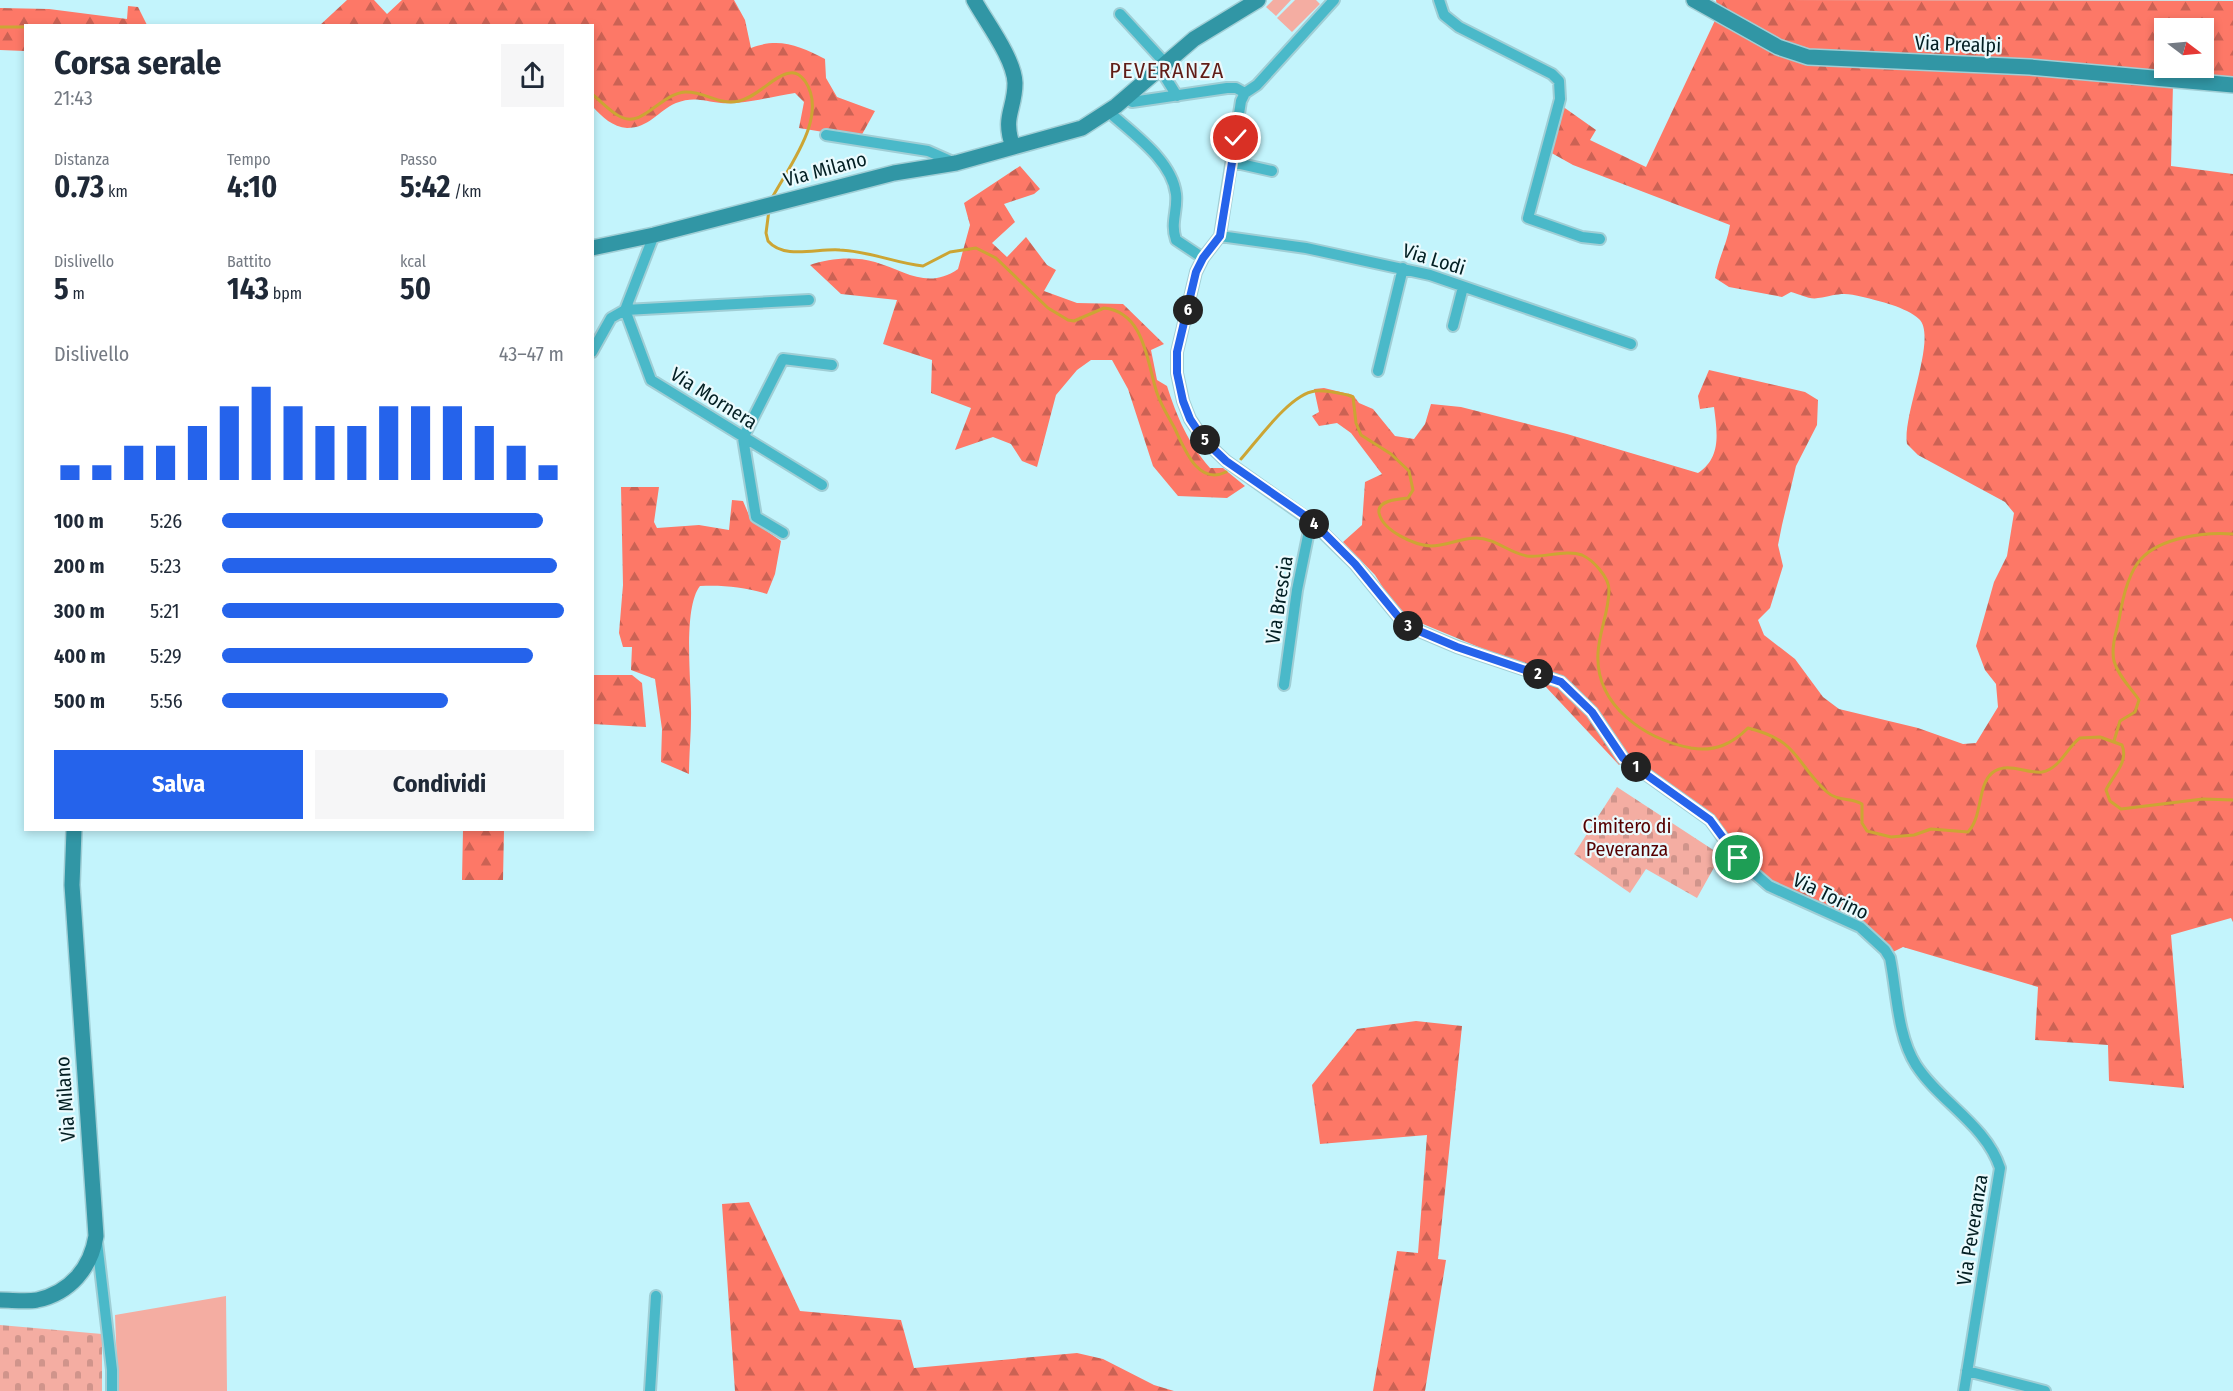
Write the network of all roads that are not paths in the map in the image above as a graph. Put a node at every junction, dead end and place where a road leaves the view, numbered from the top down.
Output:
1 (974, 0) edge
2 (1258, 0) edge
3 (1334, 0) edge
4 (1438, 0) edge
5 (1694, 0) edge
6 (1120, 14) dead end
7 (1162, 65) junction
8 (2233, 85) edge
9 (1245, 93) junction
10 (1177, 96) junction
11 (1126, 97) junction
12 (1108, 112) junction
13 (825, 135) dead end
14 (1013, 147) junction
15 (1232, 162) junction
16 (956, 163) junction
17 (1272, 171) dead end
18 (654, 235) junction
19 (1220, 236) junction
20 (1600, 239) dead end
21 (594, 248) edge
22 (1203, 258) junction
23 (1402, 268) junction
24 (1463, 287) junction
25 (809, 300) dead end
26 (625, 310) junction
27 (1453, 326) dead end
28 (1631, 344) dead end
29 (594, 348) edge
30 (832, 365) dead end
31 (1378, 371) dead end
32 (743, 438) junction
33 (822, 485) dead end
34 (1311, 520) junction
35 (783, 533) dead end
36 (1284, 685) dead end
37 (74, 831) edge
38 (1918, 1068) joint
39 (96, 1236) junction
40 (86, 1267) junction
41 (101, 1278) junction
42 (656, 1296) dead end
43 (0, 1300) edge
44 (1967, 1371) junction
45 (111, 1391) edge
46 (650, 1391) edge
47 (1964, 1391) edge
48 (2045, 1391) edge

1 - 14 street
2 - 7 street, Via Milano
3 - 9 street
4 - 20 street
5 - 8 street, Via Prealpi
6 - 7 street
7 - 10 street
7 - 11 street, Via Milano
9 - 10 street
9 - 15 street
10 - 11 street
11 - 12 street, Via Milano
12 - 14 street, Via Milano
12 - 22 street
13 - 16 street
14 - 16 street, Via Milano
15 - 17 street
15 - 19 street
16 - 18 street, Via Milano
18 - 21 street, Via Milano
18 - 26 street
19 - 22 street, Via Torino
19 - 23 street, Via Lodi
22 - 34 street, Via Torino
23 - 24 street, Via Lodi
23 - 31 street
24 - 27 street
24 - 28 street, Via Lodi
25 - 26 street
26 - 29 street
26 - 32 street, Via Mornera
30 - 32 street
32 - 33 street, Via Mornera
32 - 35 street
34 - 36 street, Via Brescia
34 - 38 street, Via Torino
37 - 39 street, Via Milano
38 - 44 street, Via Peveranza
39 - 40 street, Via Milano
39 - 41 street
40 - 41 street
40 - 43 street, Via Milano
41 - 45 street
42 - 46 street
44 - 47 street, Via Peveranza
44 - 48 street

